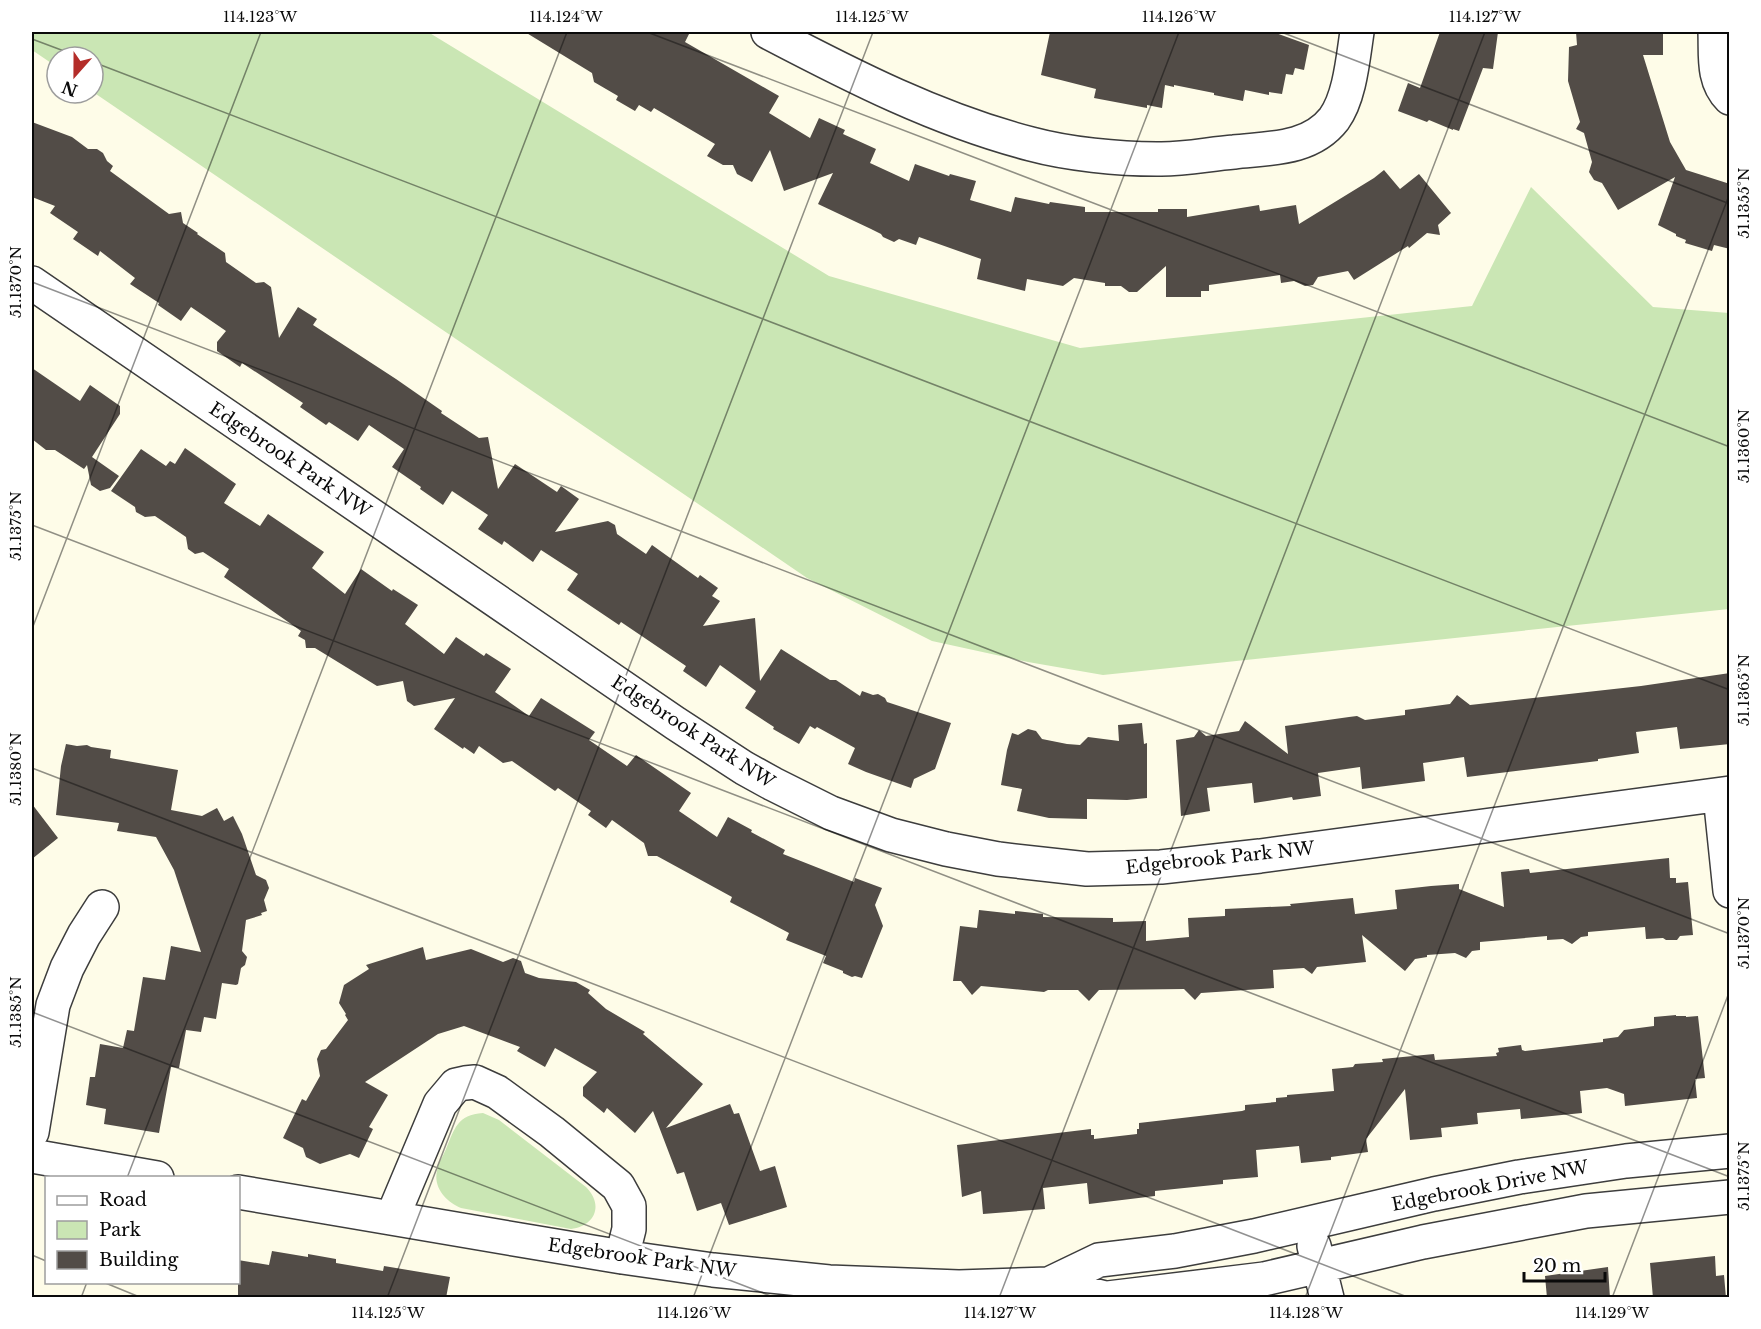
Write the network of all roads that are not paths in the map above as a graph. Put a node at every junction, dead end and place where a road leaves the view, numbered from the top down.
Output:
1 (768, 32) edge
2 (1357, 32) edge
3 (1716, 32) edge
4 (808, 41) edge
5 (1730, 98) edge
6 (32, 283) edge
7 (1725, 794) edge
8 (1730, 891) edge
9 (102, 907) dead end
10 (32, 1132) edge
11 (1730, 1151) edge
12 (32, 1156) edge
13 (146, 1176) edge
14 (240, 1192) edge
15 (1730, 1197) edge
16 (392, 1218) junction
17 (1309, 1223) junction
18 (1254, 1236) junction
19 (622, 1257) junction
20 (1294, 1283) edge
21 (1049, 1284) junction
22 (1107, 1298) edge

1 - 4 street
2 - 4 street
3 - 5 street
6 - 7 street, Edgebrook Park NW
7 - 8 street, Edgebrook Park NW
9 - 10 street
11 - 17 street, Edgebrook Drive NW
12 - 13 street
14 - 16 street, Edgebrook Park NW
15 - 20 street
16 - 19 street, Edgebrook Park NW
16 - 19 street
17 - 18 street, Edgebrook Drive NW
17 - 20 street
18 - 20 street
18 - 21 street, Edgebrook Park NW
19 - 21 street, Edgebrook Park NW
20 - 22 street, Edgebrook Park NW
21 - 22 street, Edgebrook Park NW

